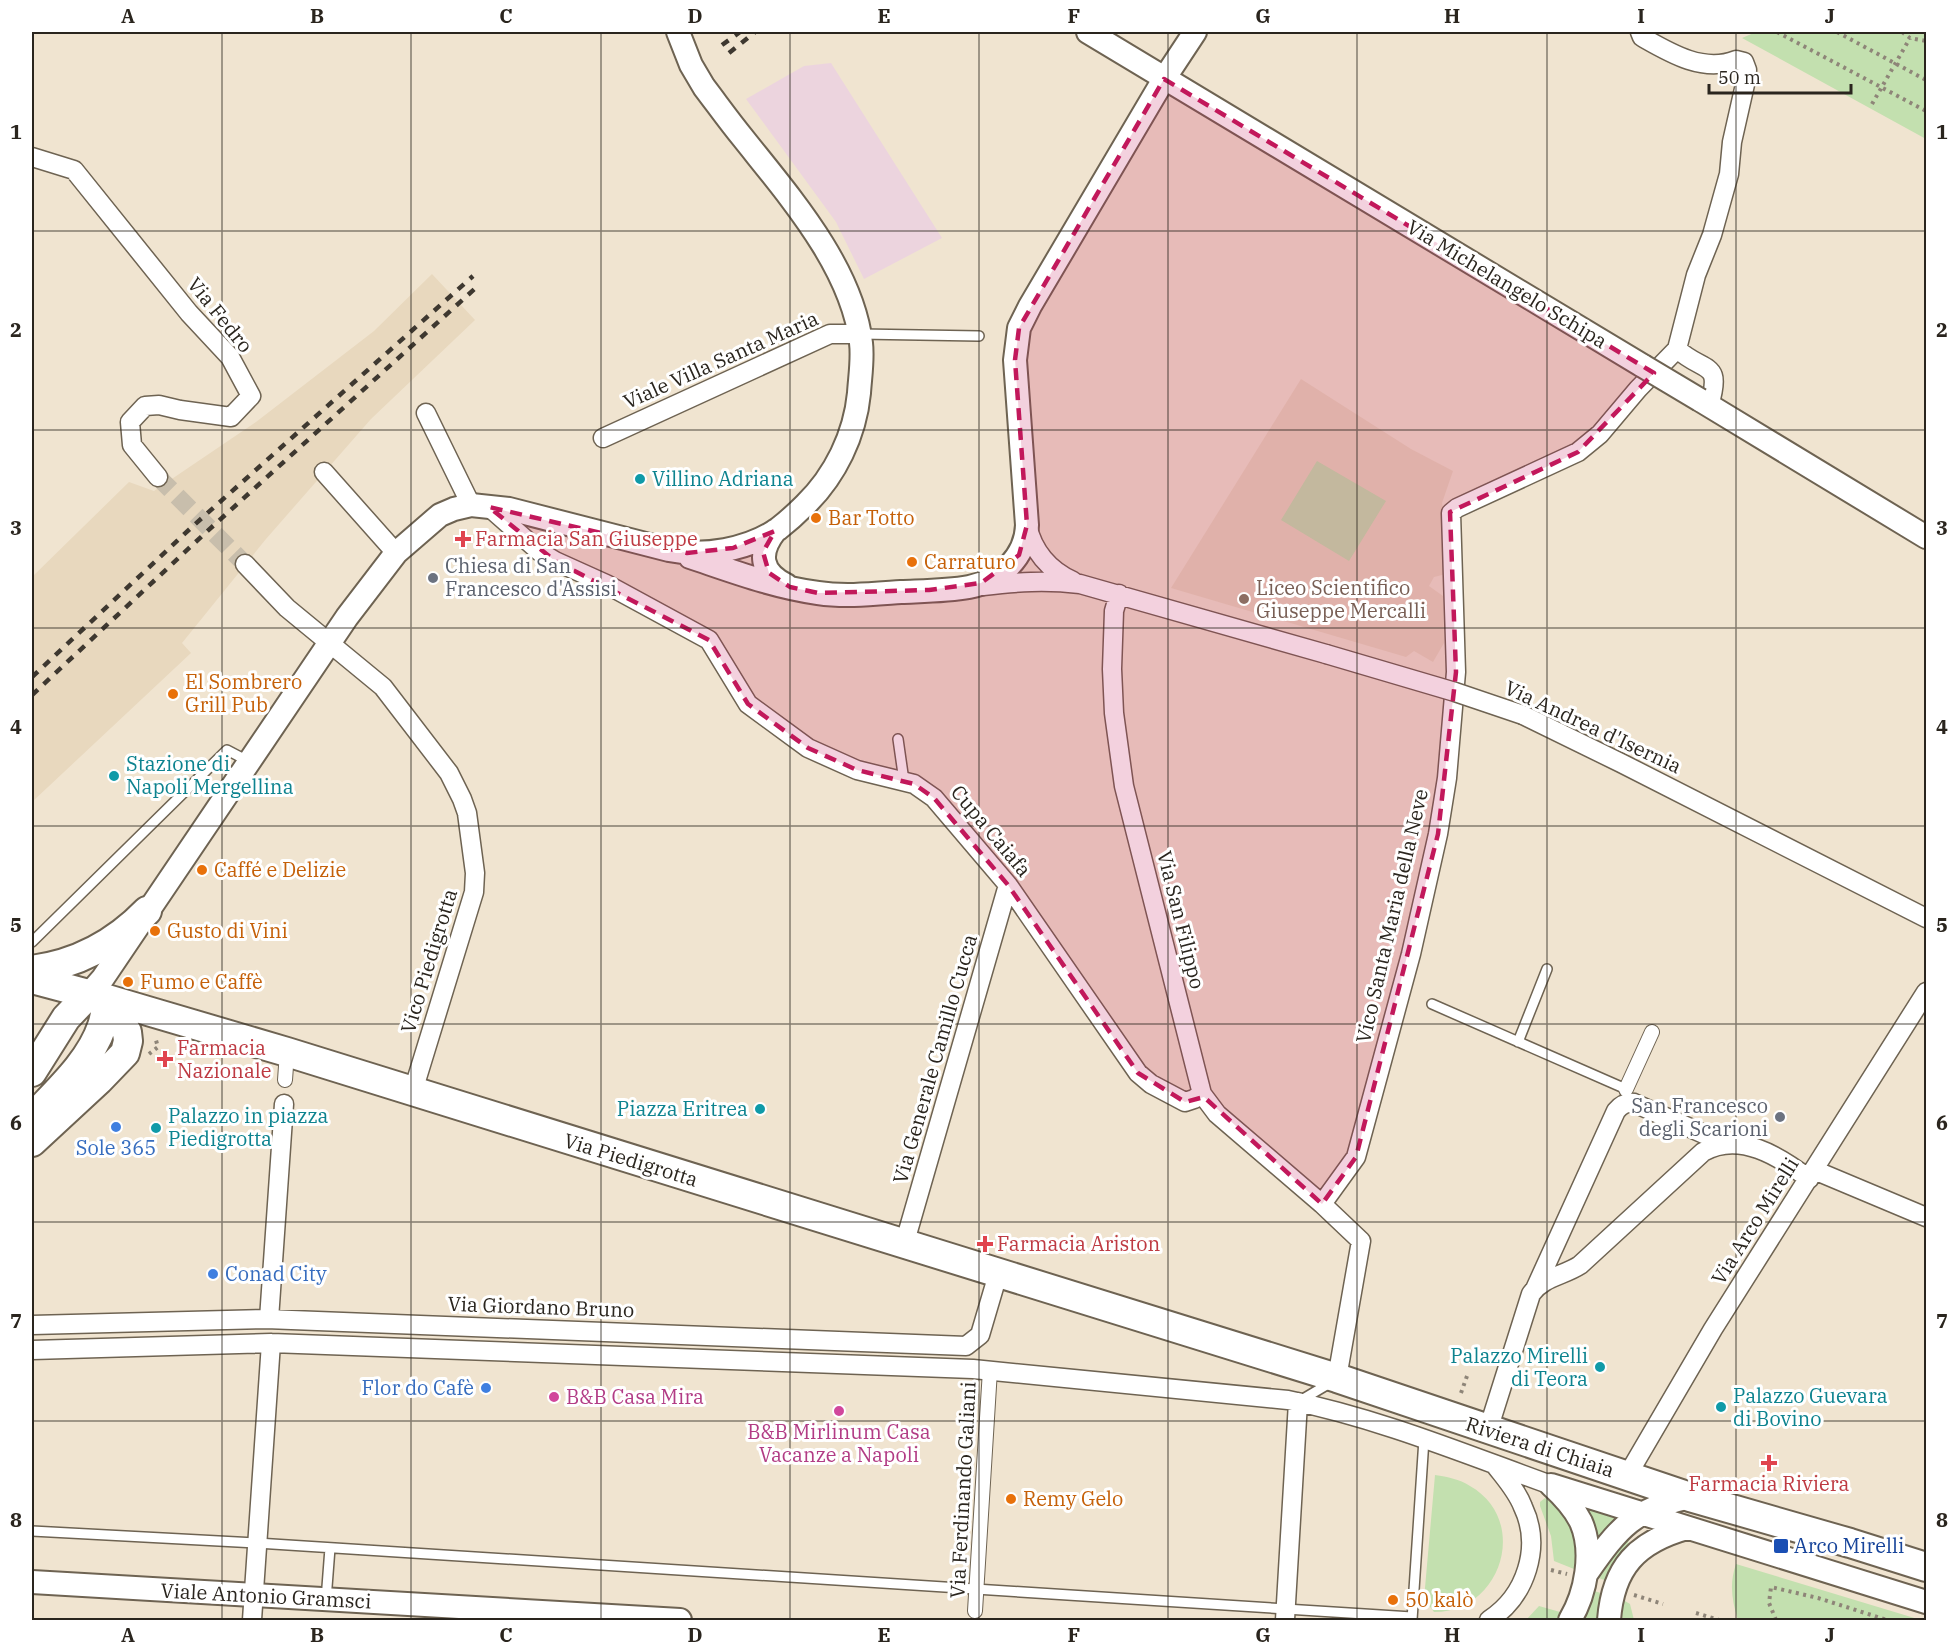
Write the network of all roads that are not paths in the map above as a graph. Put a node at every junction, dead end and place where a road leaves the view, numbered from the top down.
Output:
1 (678, 32) edge
2 (1088, 32) edge
3 (1195, 32) edge
4 (1640, 32) edge
5 (1164, 79) junction
6 (32, 157) edge
7 (860, 334) junction
8 (979, 336) dead end
9 (1677, 349) junction
10 (1704, 403) junction
11 (426, 413) dead end
12 (603, 438) dead end
13 (324, 472) dead end
14 (158, 477) tunnel mouth
15 (480, 506) junction
16 (1028, 525) junction
17 (775, 531) junction
18 (1926, 537) edge
19 (669, 550) junction
20 (396, 553) junction
21 (245, 564) tunnel mouth
22 (1080, 584) junction
23 (790, 587) junction
24 (969, 587) junction
25 (1119, 594) junction
26 (328, 643) junction
27 (898, 739) dead end
28 (248, 761) junction
29 (904, 781) junction
30 (1008, 885) junction
31 (147, 912) junction
32 (1926, 918) edge
33 (32, 942) edge
34 (1547, 969) dead end
35 (32, 970) edge
36 (32, 979) edge
37 (1926, 993) edge
38 (98, 996) junction
39 (1432, 1004) dead end
40 (1652, 1032) dead end
41 (1518, 1042) junction
42 (287, 1052) junction
43 (37, 1063) edge
44 (285, 1080) dead end
45 (66, 1081) junction
46 (413, 1091) junction
47 (1202, 1094) junction
48 (1630, 1096) junction
49 (284, 1104) dead end
50 (32, 1118) edge
51 (32, 1142) edge
52 (1724, 1143) junction
53 (1811, 1174) junction
54 (1322, 1204) junction
55 (1926, 1217) edge
56 (904, 1245) junction
57 (998, 1274) junction
58 (1535, 1289) junction
59 (269, 1319) junction
60 (1154, 1323) joint
61 (32, 1325) edge
62 (271, 1343) junction
63 (32, 1350) edge
64 (990, 1371) junction
65 (1337, 1378) junction
66 (1298, 1402) junction
67 (1488, 1430) junction
68 (1424, 1439) junction
69 (1495, 1465) junction
70 (1628, 1476) junction
71 (1551, 1485) junction
72 (1690, 1497) junction
73 (1640, 1513) junction
74 (1687, 1528) junction
75 (32, 1531) edge
76 (257, 1543) junction
77 (330, 1548) junction
78 (1633, 1555) junction
79 (1926, 1567) edge
80 (1580, 1574) junction
81 (32, 1582) edge
82 (976, 1589) junction
83 (254, 1595) junction
84 (326, 1600) junction
85 (1926, 1602) edge
86 (975, 1611) dead end
87 (1286, 1615) edge
88 (1412, 1619) edge
89 (252, 1620) edge
90 (680, 1620) edge
91 (1489, 1620) edge
92 (1570, 1620) edge
93 (1609, 1620) edge

1 - 7 street
2 - 5 street, Via Michelangelo Schipa
3 - 5 street
4 - 9 street, Vico Santa Maria della Neve
5 - 10 street, Via Michelangelo Schipa, bridge
5 - 16 street
6 - 14 street, Via Fedro
7 - 8 lane
7 - 12 street, Viale Villa Santa Maria
7 - 17 street
9 - 10 street
9 - 54 street, Vico Santa Maria della Neve
10 - 18 street, Via Michelangelo Schipa
11 - 15 street
13 - 20 street
15 - 19 street
15 - 20 street
15 - 29 street, Cupa Caiafa
16 - 22 street
16 - 24 street
17 - 19 street
17 - 23 street
19 - 23 street
20 - 26 street
21 - 26 street
22 - 24 street
22 - 25 street, Via Andrea d'Isernia
23 - 24 street
25 - 32 street, Via Andrea d'Isernia, bridge
25 - 47 street, Via San Filippo
26 - 28 street
26 - 46 street, Vico Piedigrotta
27 - 29 lane
28 - 31 street
28 - 33 lane
29 - 30 street, Cupa Caiafa
30 - 47 street, Cupa Caiafa
30 - 56 street, Via Generale Camillo Cucca
31 - 35 main road
31 - 38 street
34 - 41 lane
36 - 38 main road, Via Piedigrotta
37 - 53 street, Via Arco Mirelli
38 - 42 main road, Via Piedigrotta
38 - 43 main road
38 - 45 main road
38 - 51 main road
39 - 41 lane
40 - 48 street
41 - 48 lane
42 - 44 street
42 - 46 main road, Via Piedigrotta
43 - 45 main road
45 - 50 main road
46 - 56 main road, Via Piedigrotta
47 - 54 street, Via San Filippo
48 - 52 street
48 - 58 street
49 - 59 street
52 - 53 street
52 - 58 street
53 - 55 street
53 - 70 street, Via Arco Mirelli
54 - 65 street, Via San Filippo
56 - 57 main road, Via Piedigrotta
57 - 59 street, Via Giordano Bruno
57 - 60 main road, Via Piedigrotta
58 - 67 street
59 - 61 street, Via Giordano Bruno
60 - 65 main road, Riviera di Chiaia
62 - 63 street
62 - 64 street
62 - 76 street
64 - 66 street
64 - 82 street, Via Ferdinando Galiani
65 - 66 lane
65 - 67 main road, Riviera di Chiaia
66 - 68 street
66 - 87 street
67 - 70 main road, Riviera di Chiaia
68 - 69 street
68 - 88 lane
69 - 71 street
69 - 91 street
70 - 72 main road, Riviera di Chiaia
70 - 73 street
71 - 73 street
71 - 80 street
72 - 73 street
72 - 79 main road, Riviera di Chiaia
73 - 74 street
73 - 78 street
73 - 80 street
74 - 78 street
74 - 85 street
75 - 76 lane
76 - 77 lane
76 - 83 street
77 - 82 lane
77 - 84 lane
78 - 93 street
80 - 92 street
81 - 83 street, Viale Antonio Gramsci
82 - 86 street, Via Ferdinando Galiani
82 - 87 lane
83 - 84 street, Viale Antonio Gramsci
83 - 89 street
84 - 90 street, Viale Antonio Gramsci
87 - 88 lane

